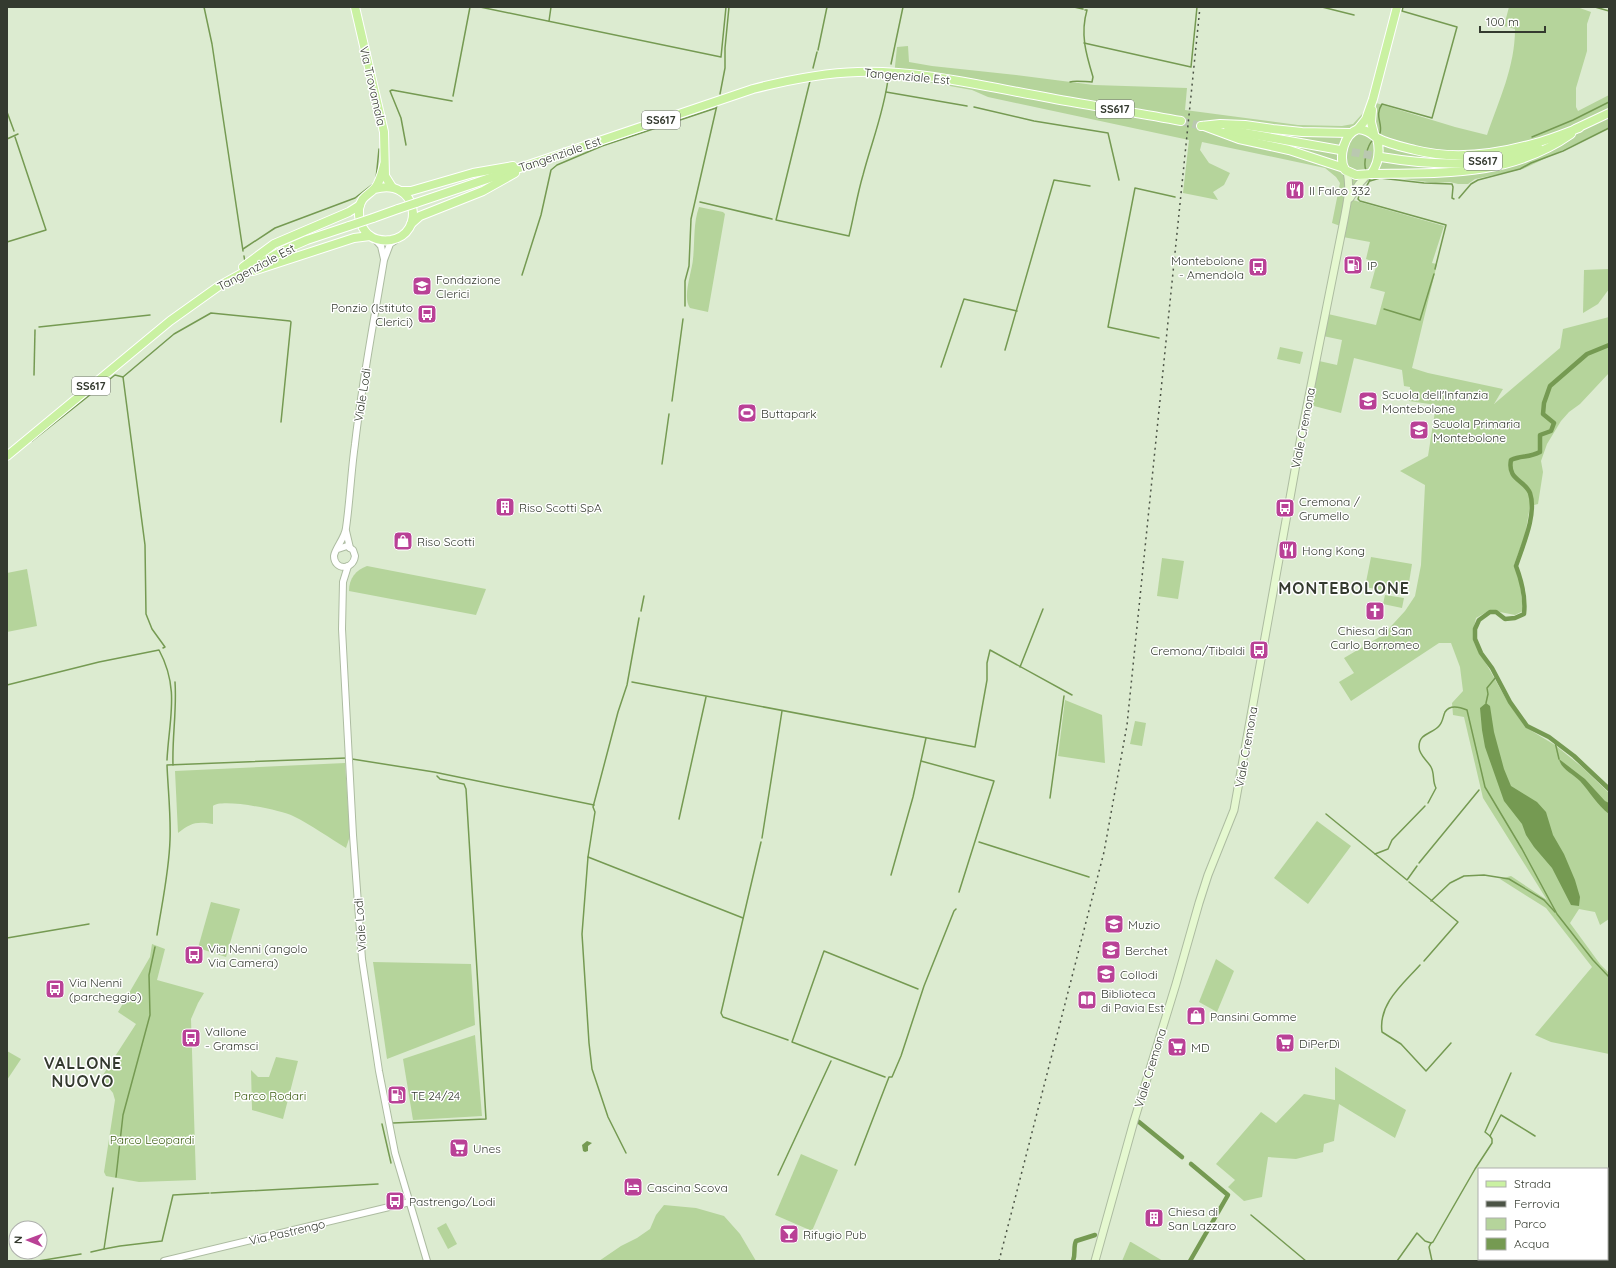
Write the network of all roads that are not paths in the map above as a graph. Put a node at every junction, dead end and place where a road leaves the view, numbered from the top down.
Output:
1 (355, 7) edge
2 (1397, 7) edge
3 (1373, 99) junction
4 (1609, 113) edge
5 (1181, 121) tunnel mouth
6 (1201, 126) junction
7 (1579, 128) junction
8 (1358, 129) junction
9 (1350, 133) junction
10 (1375, 136) junction
11 (1340, 150) tunnel mouth
12 (1381, 157) tunnel mouth
13 (527, 165) junction
14 (384, 166) junction
15 (1345, 170) junction
16 (1369, 174) junction
17 (392, 187) junction
18 (375, 189) junction
19 (401, 191) junction
20 (360, 205) junction
21 (1344, 220) junction
22 (410, 225) junction
23 (400, 236) junction
24 (372, 237) junction
25 (384, 260) junction
26 (175, 317) junction
27 (7, 456) edge
28 (346, 531) junction
29 (350, 548) junction
30 (338, 549) junction
31 (338, 564) junction
32 (348, 566) junction
33 (343, 582) junction
34 (410, 1202) junction
35 (164, 1261) edge
36 (427, 1261) edge
37 (1095, 1261) edge

1 - 14 main road, Via Trovamala
2 - 3 main road
3 - 8 main road
3 - 10 main road
4 - 7 main road, SS617
5 - 13 main road, Tangenziale Est / SS617
6 - 9 main road
6 - 11 main road
6 - 15 main road
7 - 10 main road
7 - 12 main road, SS617
7 - 16 main road
8 - 9 main road
8 - 10 main road
9 - 15 main road
10 - 16 main road
13 - 19 main road
13 - 22 main road
13 - 26 main road, Tangenziale Est / SS617, bridge
14 - 17 main road, Via Trovamala
14 - 18 main road, Via Trovamala
15 - 16 main road
15 - 21 main road, Viale Cremona
16 - 21 main road, Viale Cremona
17 - 18 main road
17 - 19 main road
18 - 20 main road
19 - 22 main road
20 - 24 main road
20 - 26 main road
21 - 37 main road, Viale Cremona
22 - 23 main road
23 - 24 main road
23 - 25 street, Viale Lodi
24 - 25 street, Viale Lodi
24 - 26 main road
25 - 28 street, Viale Lodi
26 - 27 main road, Tangenziale Est / SS617
28 - 29 street, Viale Lodi
28 - 30 street, Viale Lodi
29 - 30 street
29 - 32 street
30 - 31 street
31 - 32 street
31 - 33 street, Viale Lodi
32 - 33 street, Viale Lodi
33 - 34 street, Viale Lodi
34 - 35 street, Via Pastrengo
34 - 36 street, Viale Lodi

